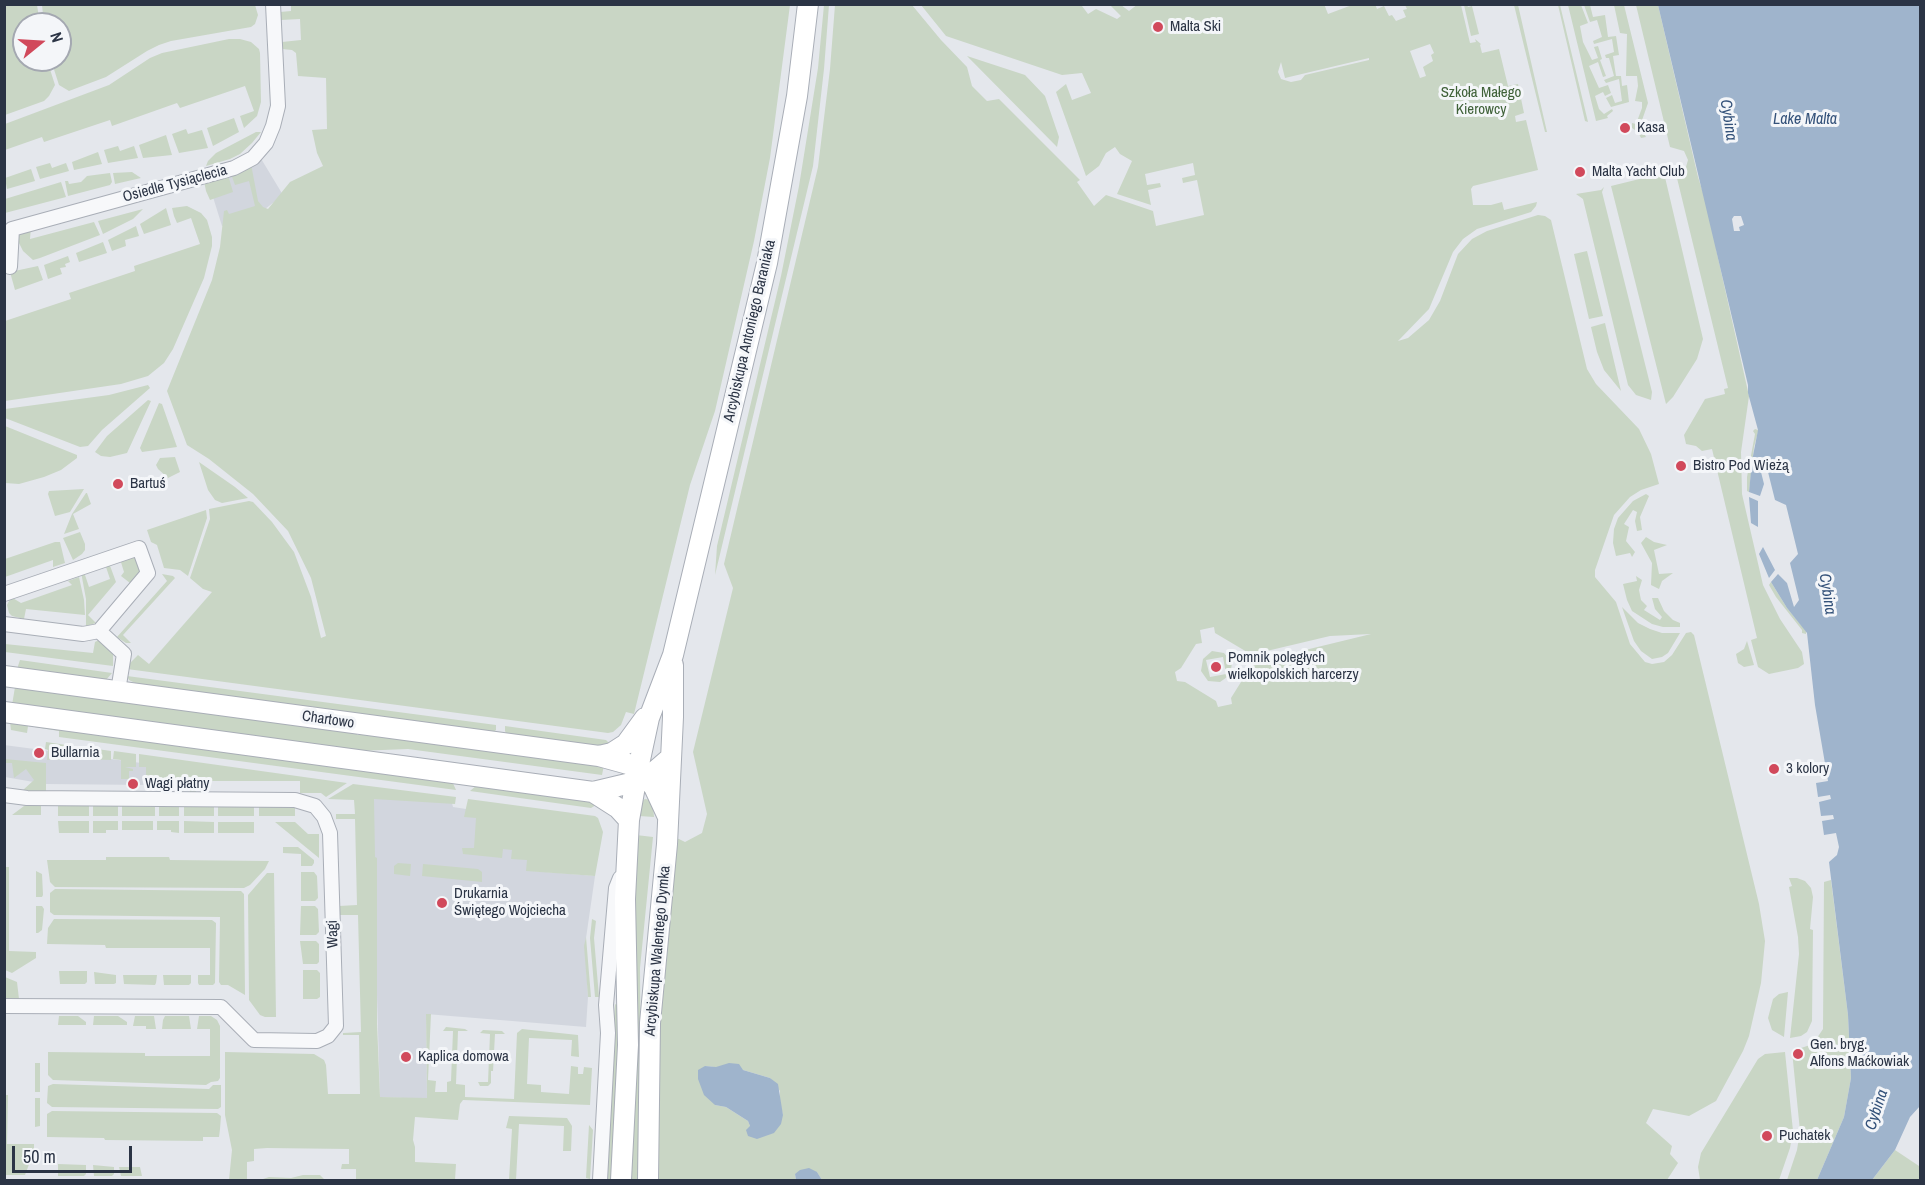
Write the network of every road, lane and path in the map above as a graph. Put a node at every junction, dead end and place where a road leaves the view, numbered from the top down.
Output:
1 (273, 4) edge
2 (808, 4) edge
3 (10, 267) dead end
4 (4, 594) edge
5 (4, 624) edge
6 (99, 632) junction
7 (673, 654) junction
8 (4, 676) edge
9 (118, 691) junction
10 (652, 709) junction
11 (4, 712) edge
12 (599, 756) junction
13 (670, 758) junction
14 (640, 776) junction
15 (593, 792) junction
16 (4, 795) edge
17 (668, 817) junction
18 (629, 820) junction
19 (626, 866) junction
20 (4, 1006) edge
21 (600, 1180) edge
22 (621, 1180) edge
23 (648, 1180) edge

1 - 3 street, Osiedle Tysiąclecia
2 - 7 street, Arcybiskupa Antoniego Baraniaka
4 - 6 street
5 - 6 street
6 - 9 street
7 - 10 street, Arcybiskupa Antoniego Baraniaka
7 - 13 street, Arcybiskupa Antoniego Baraniaka
8 - 9 street, Chartowo
9 - 12 street, Chartowo
10 - 12 street
10 - 14 street, Arcybiskupa Antoniego Baraniaka
11 - 15 street
12 - 14 street, Chartowo
13 - 14 street
13 - 17 street, Arcybiskupa Walentego Dymka
14 - 15 street
14 - 17 street
14 - 18 street, Arcybiskupa Walentego Dymka
15 - 18 street
16 - 20 street, Wagi
17 - 23 street, Arcybiskupa Walentego Dymka
18 - 19 street, Arcybiskupa Walentego Dymka
19 - 21 street
19 - 22 street, Arcybiskupa Walentego Dymka

